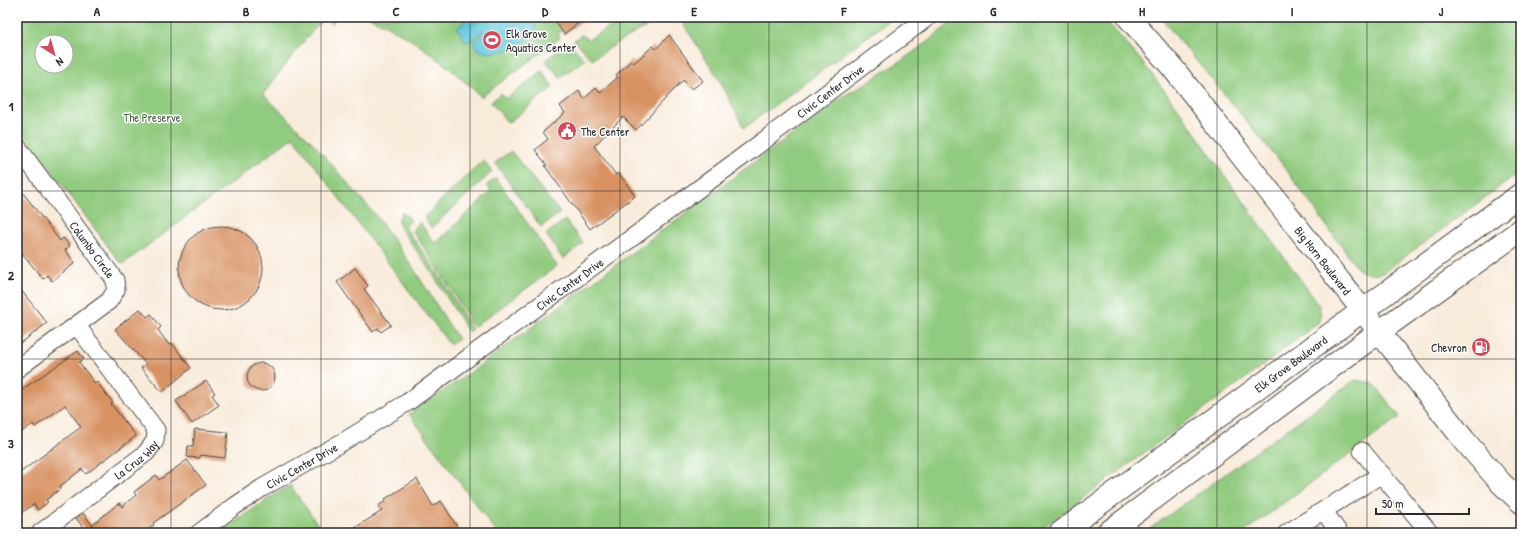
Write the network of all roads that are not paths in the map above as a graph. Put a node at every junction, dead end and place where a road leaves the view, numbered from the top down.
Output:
1 (928, 17) edge
2 (1128, 17) edge
3 (17, 146) edge
4 (1521, 194) edge
5 (1521, 230) edge
6 (1363, 311) junction
7 (77, 326) junction
8 (1379, 332) junction
9 (17, 370) edge
10 (1362, 450) dead end
11 (1382, 474) junction
12 (1521, 502) edge
13 (1324, 511) junction
14 (40, 533) edge
15 (199, 533) edge
16 (1060, 533) edge
17 (1107, 533) edge
18 (1287, 533) edge
19 (1339, 533) edge
20 (1430, 533) edge

1 - 15 street, Civic Center Drive
2 - 6 main road, Big Horn Boulevard
3 - 7 street, Columbo Circle
4 - 6 main road, Elk Grove Boulevard
5 - 8 main road
6 - 8 main road, Big Horn Boulevard
6 - 16 main road, Elk Grove Boulevard
7 - 9 street, Columbo Circle
7 - 14 street, La Cruz Way
8 - 12 main road, Big Horn Boulevard
8 - 17 main road
10 - 11 street
11 - 13 street
11 - 20 street
13 - 18 street
13 - 19 street

